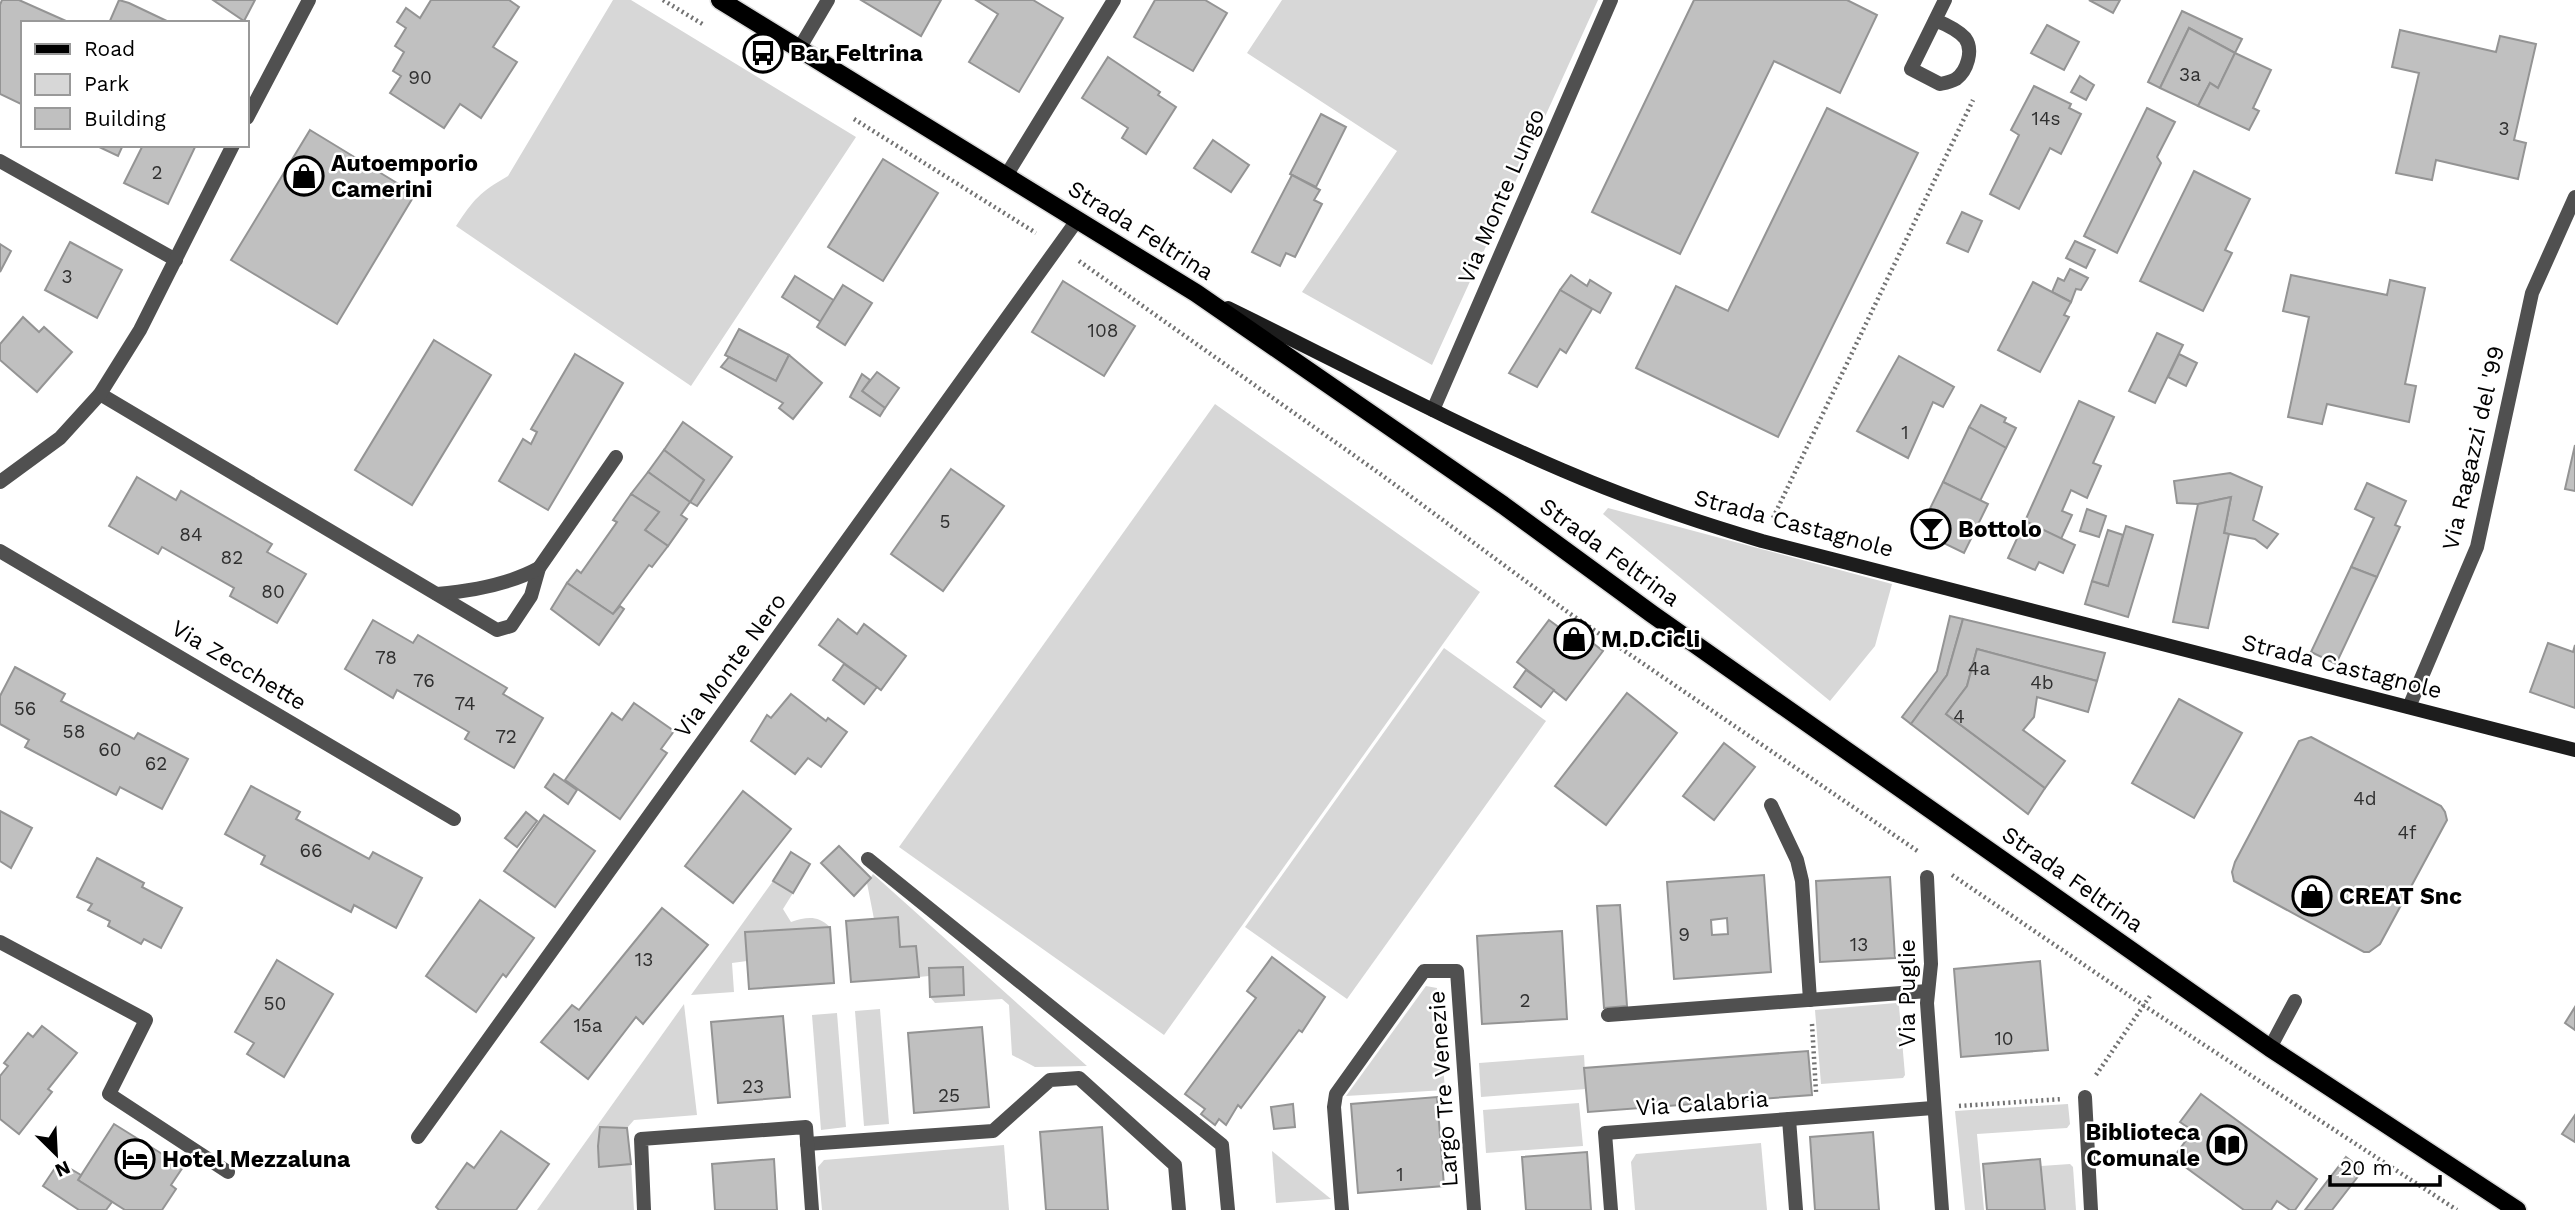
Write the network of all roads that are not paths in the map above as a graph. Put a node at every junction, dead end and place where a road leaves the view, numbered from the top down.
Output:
1 (309, 0) edge
2 (720, 0) edge
3 (828, 0) edge
4 (1114, 0) edge
5 (1611, 0) edge
6 (1945, 0) edge
7 (1935, 20) junction
8 (799, 49) junction
9 (248, 116) edge
10 (232, 147) edge
11 (0, 160) edge
12 (1006, 176) junction
13 (2575, 197) edge
14 (1078, 219) junction
15 (176, 260) junction
16 (1196, 293) junction
17 (100, 394) junction
18 (1433, 410) junction
19 (616, 457) dead end
20 (0, 482) edge
21 (0, 551) edge
22 (539, 569) junction
23 (437, 594) junction
24 (2409, 707) junction
25 (2575, 750) edge
26 (1771, 805) dead end
27 (454, 820) dead end
28 (867, 859) dead end
29 (1927, 877) dead end
30 (0, 942) edge
31 (1928, 991) junction
32 (1810, 1000) junction
33 (2295, 1001) dead end
34 (1608, 1015) dead end
35 (2270, 1048) junction
36 (2085, 1097) road end
37 (1933, 1108) junction
38 (1789, 1119) junction
39 (418, 1137) dead end
40 (807, 1144) junction
41 (228, 1171) dead end
42 (644, 1210) edge
43 (811, 1210) edge
44 (1179, 1210) edge
45 (1228, 1210) edge
46 (1342, 1210) edge
47 (1474, 1210) edge
48 (1611, 1210) edge
49 (1796, 1210) edge
50 (1941, 1210) edge
51 (2091, 1210) edge
52 (2517, 1210) edge

1 - 9 street
2 - 8 main road, Strada Feltrina
3 - 8 street
4 - 12 street
5 - 18 street, Via Monte Lungo
6 - 7 street
7 - 7 street
8 - 12 main road, Strada Feltrina
10 - 15 street
11 - 15 street
12 - 14 main road, Strada Feltrina
13 - 24 street, Via Ragazzi del '99
14 - 16 main road, Strada Feltrina
14 - 39 street, Via Monte Nero
15 - 17 street
16 - 18 main road, Strada Castagnole
16 - 35 main road, Strada Feltrina
17 - 20 street
17 - 23 street
18 - 24 main road, Strada Castagnole
19 - 22 street
21 - 27 street, Via Zecchette
22 - 23 street
22 - 23 street
24 - 25 main road, Strada Castagnole
26 - 32 street
28 - 45 street
29 - 31 street, Via Puglie
30 - 41 street
31 - 32 street
31 - 37 street, Via Puglie
32 - 34 street
33 - 35 street
35 - 52 main road, Strada Feltrina
36 - 51 street
37 - 38 street
37 - 50 street, Via Puglie
38 - 48 street, Via Calabria
38 - 49 street, Via Calabria
40 - 42 street
40 - 43 street
40 - 44 street
46 - 47 street, Largo Tre Venezie

